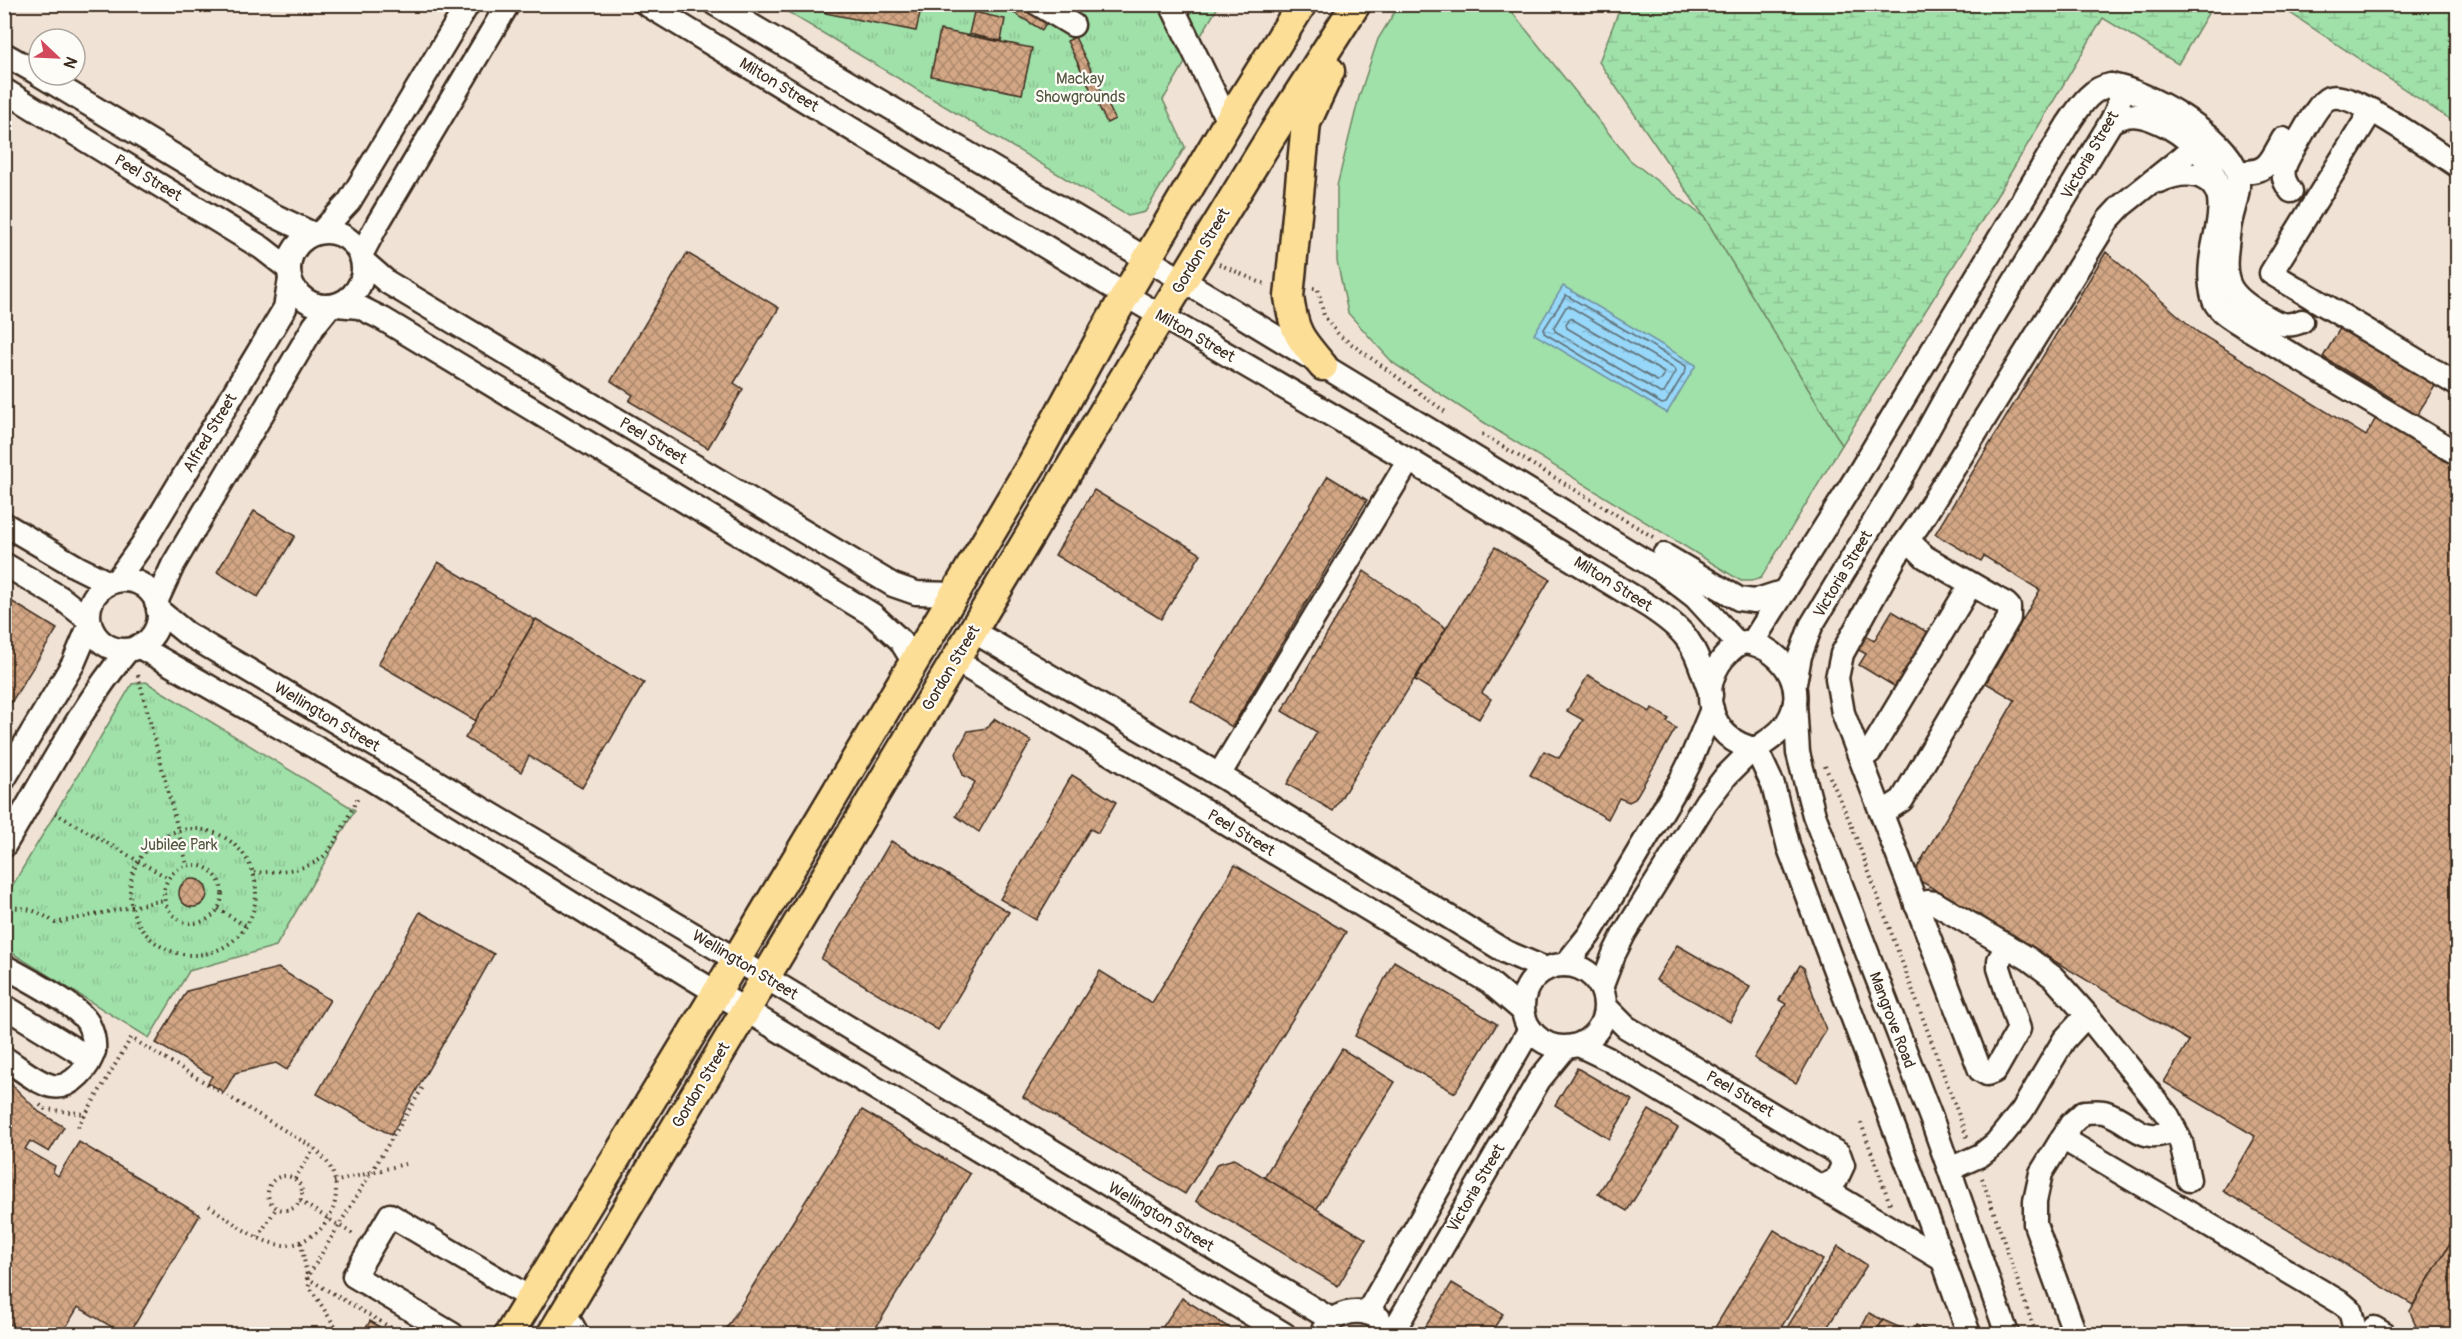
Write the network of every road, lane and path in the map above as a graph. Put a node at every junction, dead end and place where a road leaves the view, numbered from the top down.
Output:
1 (468, 4) edge
2 (508, 4) edge
3 (646, 4) edge
4 (715, 4) edge
5 (1038, 4) edge
6 (1171, 4) edge
7 (1302, 4) edge
8 (1356, 4) edge
9 (1362, 4) edge
10 (1073, 25) dead end
11 (4, 54) edge
12 (27, 68) edge
13 (2111, 85) junction
14 (59, 87) edge
15 (4, 90) edge
16 (2372, 110) junction
17 (1228, 122) junction
18 (2111, 122) junction
19 (2195, 147) junction
20 (2275, 162) junction
21 (2233, 165) junction
22 (2457, 166) edge
23 (2146, 186) junction
24 (2289, 196) dead end
25 (2220, 204) junction
26 (317, 233) junction
27 (362, 258) junction
28 (1147, 259) junction
29 (1218, 264) dead end
30 (1226, 267) junction
31 (290, 274) junction
32 (1222, 275) dead end
33 (1184, 280) junction
34 (1276, 285) dead end
35 (1309, 288) dead end
36 (1125, 296) junction
37 (333, 306) junction
38 (1161, 316) junction
39 (2284, 351) junction
40 (1323, 366) junction
41 (2457, 385) edge
42 (1447, 414) dead end
43 (631, 428) junction
44 (1477, 432) dead end
45 (2457, 454) edge
46 (613, 457) junction
47 (1409, 460) junction
48 (764, 507) junction
49 (4, 524) edge
50 (1590, 527) junction
51 (746, 538) junction
52 (1656, 539) dead end
53 (1908, 540) junction
54 (4, 564) edge
55 (113, 582) junction
56 (1971, 584) junction
57 (1785, 591) junction
58 (954, 594) junction
59 (157, 606) junction
60 (90, 622) junction
61 (973, 631) junction
62 (1745, 644) junction
63 (133, 648) junction
64 (955, 660) junction
65 (913, 661) junction
66 (138, 675) dead end
67 (1795, 693) junction
68 (889, 702) junction
69 (1712, 702) junction
70 (1755, 748) junction
71 (1861, 758) junction
72 (1219, 775) junction
73 (369, 778) junction
74 (4, 779) edge
75 (55, 813) dead end
76 (1882, 813) junction
77 (178, 830) junction
78 (4, 846) edge
79 (139, 861) junction
80 (187, 865) junction
81 (254, 873) junction
82 (168, 878) junction
83 (164, 900) junction
84 (1916, 905) junction
85 (4, 908) edge
86 (132, 908) junction
87 (218, 909) junction
88 (246, 926) junction
89 (2007, 946) junction
90 (736, 960) junction
91 (4, 966) edge
92 (1555, 967) junction
93 (765, 977) junction
94 (717, 992) junction
95 (1603, 997) junction
96 (4, 1006) edge
97 (746, 1009) junction
98 (2087, 1015) junction
99 (1527, 1020) junction
100 (1572, 1046) junction
101 (94, 1051) junction
102 (4, 1058) edge
103 (423, 1087) dead end
104 (1861, 1123) dead end
105 (78, 1127) dead end
106 (2175, 1130) junction
107 (2062, 1138) junction
108 (314, 1148) junction
109 (405, 1164) dead end
110 (1950, 1169) junction
111 (371, 1173) junction
112 (1982, 1178) dead end
113 (295, 1179) junction
114 (2189, 1180) dead end
115 (334, 1182) junction
116 (1821, 1187) junction
117 (300, 1201) junction
118 (209, 1206) dead end
119 (277, 1208) junction
120 (329, 1219) junction
121 (1887, 1225) junction
122 (339, 1226) junction
123 (258, 1237) junction
124 (301, 1243) junction
125 (372, 1246) junction
126 (1943, 1260) junction
127 (307, 1278) junction
128 (530, 1298) junction
129 (1367, 1312) junction
130 (565, 1327) edge
131 (1326, 1328) edge
132 (1393, 1333) edge
133 (340, 1335) edge
134 (401, 1335) edge
135 (452, 1335) edge
136 (509, 1335) edge
137 (1284, 1335) edge
138 (1969, 1335) edge
139 (2007, 1335) edge
140 (2036, 1335) edge
141 (2075, 1335) edge
142 (2356, 1335) edge

1 - 26 street
2 - 27 street
3 - 36 street, Milton Street
4 - 28 street
5 - 10 street
6 - 17 street
7 - 17 main road, Gordon Street
8 - 33 main road, Gordon Street
9 - 40 main road
11 - 12 street, Peel Street
13 - 18 street, Victoria Street
13 - 21 street
13 - 57 street, Victoria Street
14 - 26 street, Peel Street
15 - 31 street, Peel Street
16 - 20 street
16 - 22 street
16 - 41 street
17 - 28 main road, Gordon Street
18 - 19 street
18 - 67 street, Victoria Street
19 - 21 street
19 - 23 street
19 - 25 street
20 - 21 street
20 - 24 street
21 - 39 street
23 - 25 street
23 - 53 street
25 - 39 street
26 - 27 street
26 - 31 street
27 - 37 street
27 - 43 street, Peel Street
28 - 33 street
28 - 36 main road, Gordon Street
29 - 30 path
30 - 32 path
30 - 34 path
31 - 37 street
31 - 55 street, Alfred Street
33 - 38 main road, Gordon Street
33 - 40 street
35 - 42 path
36 - 38 street, Milton Street
36 - 58 main road, Gordon Street
37 - 46 street
37 - 59 street
38 - 47 street, Milton Street
38 - 61 main road, Gordon Street
39 - 45 street
40 - 50 street
43 - 46 street
43 - 48 street, Peel Street
44 - 52 path
46 - 51 street
47 - 69 street, Milton Street
47 - 72 street
48 - 51 street
48 - 58 street, Peel Street
49 - 55 street
50 - 57 street
50 - 62 street
51 - 65 street
53 - 56 street
53 - 71 street
54 - 60 street
55 - 59 street
55 - 60 street
56 - 71 street
56 - 76 street
57 - 62 street, Victoria Street
58 - 65 main road, Gordon Street
59 - 63 street
59 - 90 street, Wellington Street
60 - 63 street
60 - 74 street
61 - 64 main road, Gordon Street
61 - 68 main road
61 - 72 street
62 - 67 street
62 - 69 street
63 - 73 street, Wellington Street
63 - 78 street
64 - 93 main road, Gordon Street
64 - 99 street, Peel Street
65 - 68 main road, Gordon Street
66 - 77 path
67 - 70 street
67 - 110 street, Mangrove Road
68 - 90 main road, Gordon Street
69 - 70 street
69 - 92 street
70 - 95 street
70 - 126 street
71 - 76 street
72 - 92 street
73 - 81 path
73 - 94 street, Wellington Street
75 - 79 path
76 - 84 street
77 - 79 path
77 - 80 path
77 - 81 path
79 - 82 path
79 - 86 path
80 - 82 path
80 - 87 path
81 - 88 path
82 - 83 path
83 - 86 path
83 - 87 path
84 - 89 street
84 - 89 street
85 - 86 path
86 - 88 path
87 - 88 path
89 - 98 street
90 - 93 street, Wellington Street
90 - 94 main road, Gordon Street
91 - 101 street
92 - 95 street
92 - 99 street
93 - 97 main road, Gordon Street
93 - 131 street, Wellington Street
94 - 97 street, Wellington Street
94 - 128 main road, Gordon Street
95 - 100 street
95 - 116 street, Peel Street
96 - 101 street
97 - 130 main road, Gordon Street
97 - 137 street, Wellington Street
98 - 106 street
98 - 110 street
99 - 100 street
99 - 129 street, Victoria Street
100 - 116 street
100 - 132 street, Victoria Street
101 - 102 street
103 - 111 path
104 - 121 path
105 - 108 path
106 - 107 street
106 - 114 street
107 - 141 street
107 - 142 street
108 - 113 path
108 - 115 path
109 - 111 path
110 - 139 street, Mangrove Road
111 - 115 path
111 - 122 path
112 - 140 path
113 - 117 path
113 - 119 path
115 - 120 path
116 - 121 street
117 - 119 path
117 - 120 path
118 - 123 path
119 - 123 path
120 - 122 path
120 - 124 path
121 - 126 street
122 - 125 path
122 - 127 path
123 - 124 path
124 - 127 path
125 - 128 street
125 - 135 street
126 - 138 street
127 - 133 path
127 - 134 path
128 - 136 main road, Gordon Street
129 - 131 street
129 - 132 street

